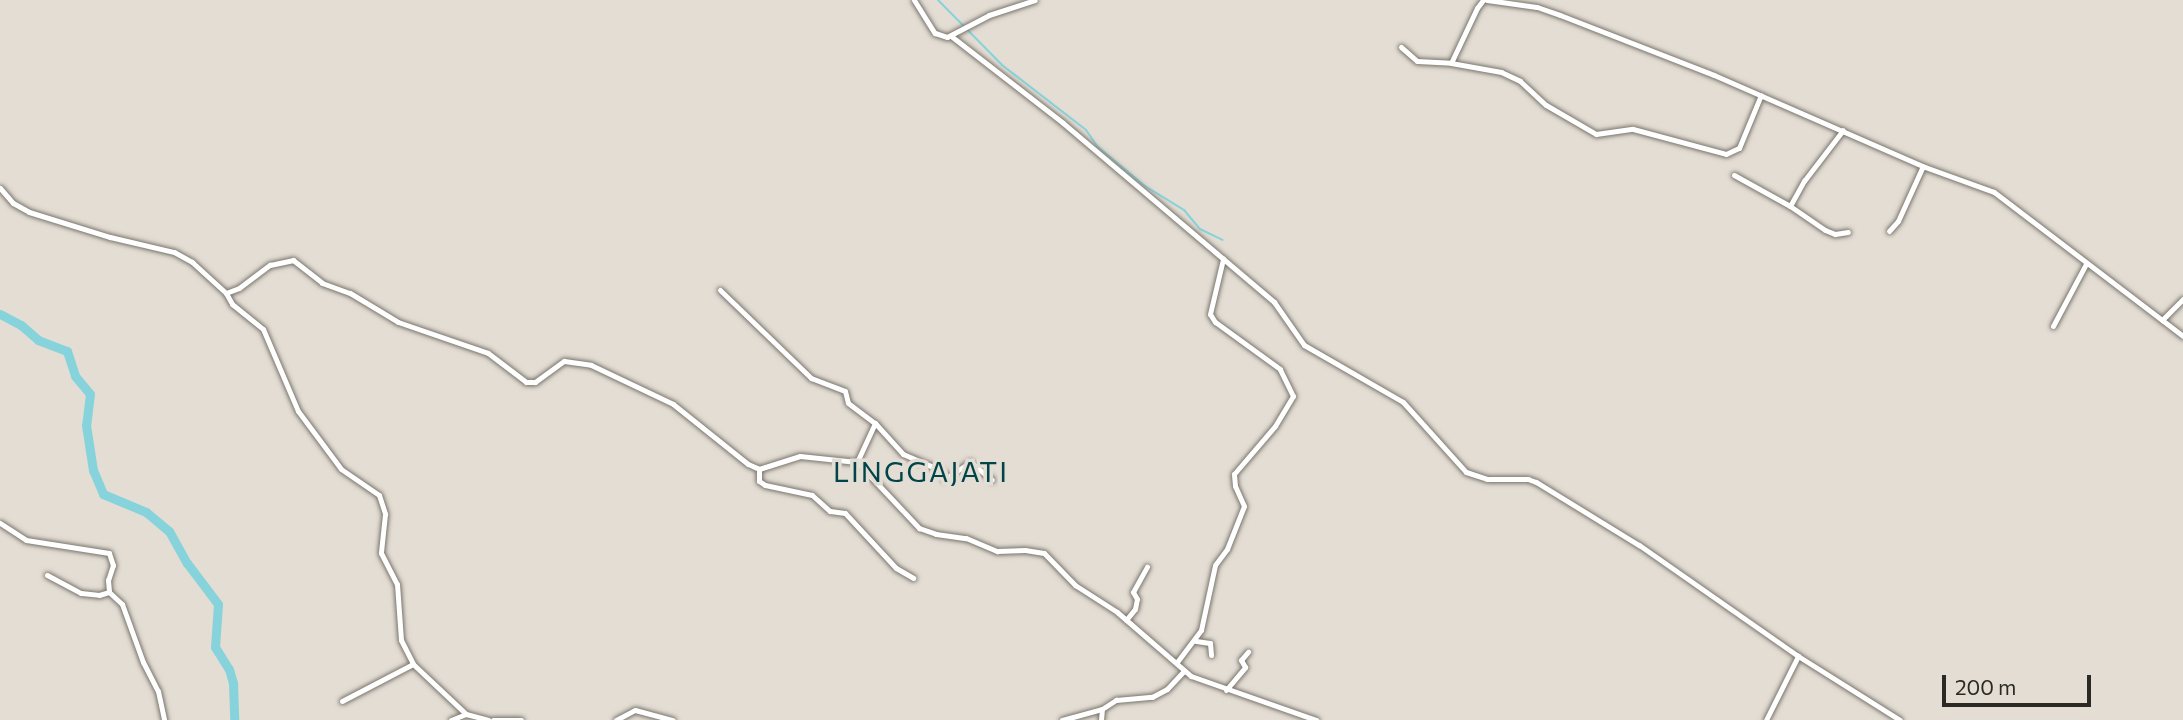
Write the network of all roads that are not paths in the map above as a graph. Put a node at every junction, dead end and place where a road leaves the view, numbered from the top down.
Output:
1 (915, 0) edge
2 (1035, 0) edge
3 (1485, 0) edge
4 (951, 36) junction
5 (1401, 47) dead end
6 (1451, 63) junction
7 (1761, 95) junction
8 (1843, 130) junction
9 (1923, 166) junction
10 (1734, 175) dead end
11 (0, 188) edge
12 (1790, 206) junction
13 (1889, 231) dead end
14 (1848, 232) dead end
15 (1223, 259) junction
16 (2086, 264) junction
17 (720, 290) dead end
18 (226, 292) junction
19 (2183, 299) edge
20 (2162, 320) junction
21 (2053, 326) dead end
22 (2183, 335) edge
23 (875, 423) junction
24 (857, 462) junction
25 (759, 469) junction
26 (992, 480) dead end
27 (0, 523) edge
28 (1147, 567) dead end
29 (47, 575) dead end
30 (913, 578) dead end
31 (109, 592) junction
32 (1126, 620) junction
33 (1196, 641) junction
34 (1248, 652) dead end
35 (1211, 655) dead end
36 (1798, 656) junction
37 (1177, 662) junction
38 (413, 664) junction
39 (1184, 671) junction
40 (1226, 690) junction
41 (342, 701) dead end
42 (1102, 709) junction
43 (465, 716) edge
44 (164, 720) edge
45 (451, 720) edge
46 (491, 720) edge
47 (521, 720) edge
48 (616, 720) edge
49 (673, 720) edge
50 (1062, 720) edge
51 (1101, 720) edge
52 (1316, 720) edge
53 (1766, 720) edge
54 (1900, 720) edge

1 - 4 street
2 - 4 street
3 - 6 street
3 - 7 street
4 - 15 street
5 - 6 street
6 - 7 street
7 - 8 street
8 - 9 street
8 - 12 street
9 - 13 street
9 - 16 street
10 - 12 street
11 - 18 street
12 - 14 street
15 - 33 street
15 - 36 street
16 - 20 street
16 - 21 street
17 - 23 street
18 - 25 street
18 - 38 street
19 - 20 street
20 - 22 street
23 - 24 street
23 - 26 street
24 - 25 street
24 - 32 street
25 - 30 street
27 - 31 street
28 - 32 street
29 - 31 street
31 - 44 street
32 - 37 street
33 - 35 street
33 - 37 street
34 - 40 street
36 - 53 street
36 - 54 street
37 - 39 street
38 - 41 street
38 - 43 street
39 - 40 street
39 - 42 street
40 - 52 street
42 - 50 street
42 - 51 street
43 - 45 street
43 - 46 street
46 - 47 street
48 - 49 street

